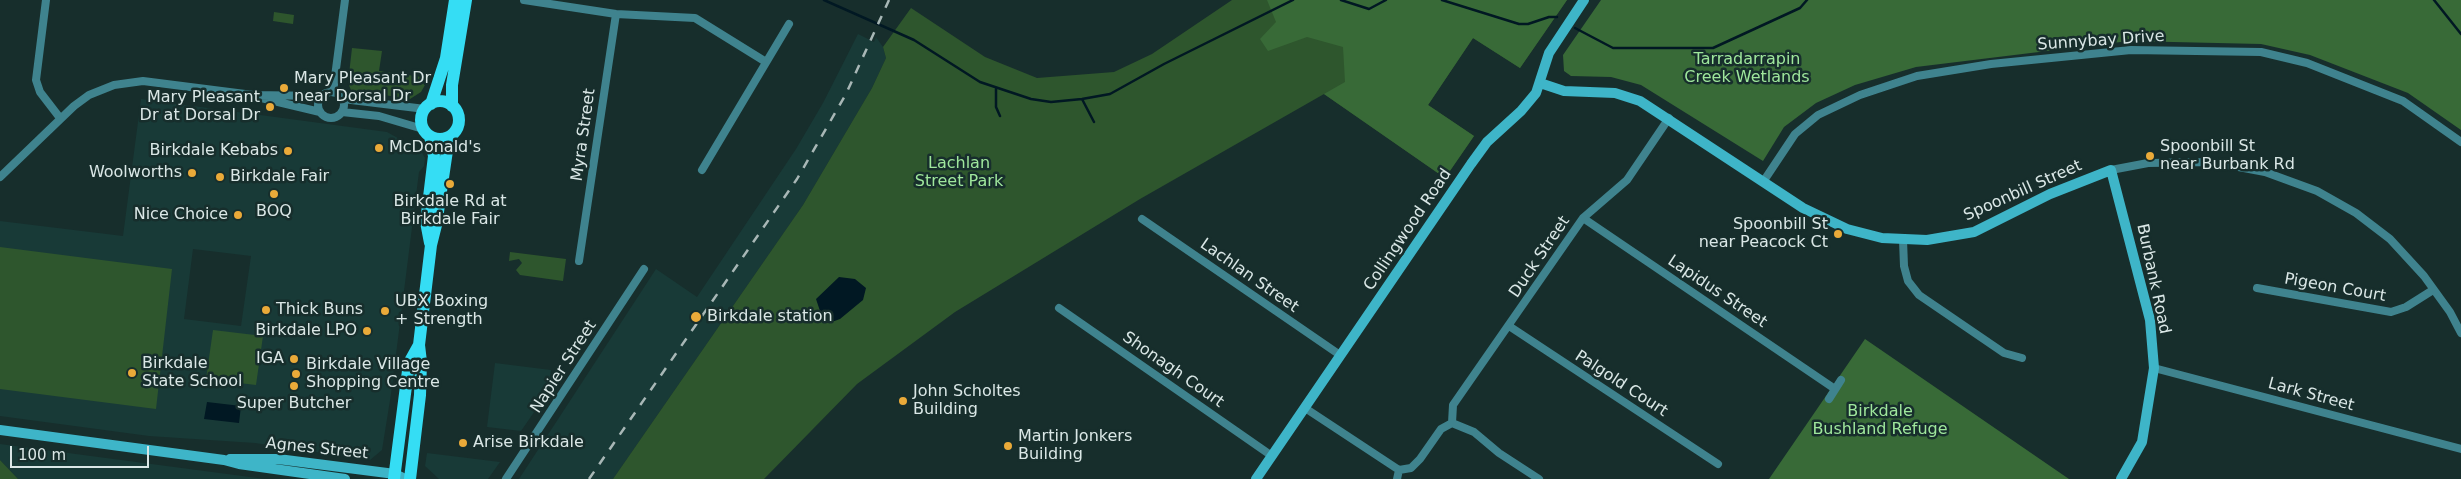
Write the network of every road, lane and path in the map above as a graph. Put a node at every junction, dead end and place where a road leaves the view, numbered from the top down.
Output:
1 (46, 0) edge
2 (345, 0) edge
3 (455, 0) edge
4 (466, 0) edge
5 (524, 0) edge
6 (1584, 0) edge
7 (616, 14) junction
8 (789, 24) dead end
9 (766, 62) junction
10 (1540, 83) junction
11 (333, 92) junction
12 (253, 95) junction
13 (321, 96) junction
14 (343, 99) junction
15 (452, 106) junction
16 (428, 107) junction
17 (320, 112) junction
18 (342, 112) junction
19 (60, 118) junction
20 (1669, 118) junction
21 (427, 132) junction
22 (449, 137) junction
23 (2461, 142) edge
24 (702, 170) dead end
25 (2111, 170) junction
26 (0, 177) edge
27 (1762, 182) junction
28 (1583, 218) junction
29 (1142, 219) dead end
30 (1903, 240) junction
31 (431, 245) junction
32 (579, 261) dead end
33 (644, 269) dead end
34 (2257, 288) dead end
35 (2433, 290) junction
36 (1059, 308) dead end
37 (2459, 323) edge
38 (1509, 326) junction
39 (2461, 333) edge
40 (418, 345) junction
41 (1340, 355) junction
42 (2022, 358) dead end
43 (2154, 368) junction
44 (1841, 380) dead end
45 (1835, 389) junction
46 (1829, 399) dead end
47 (1305, 408) junction
48 (1452, 423) junction
49 (0, 430) edge
50 (2461, 449) edge
51 (1272, 456) junction
52 (224, 460) junction
53 (1718, 464) dead end
54 (1399, 470) junction
55 (398, 477) edge
56 (345, 479) edge
57 (410, 479) edge
58 (506, 479) edge
59 (1256, 479) edge
60 (1397, 479) edge
61 (1539, 479) edge
62 (2122, 479) edge

1 - 19 street
2 - 11 street
3 - 16 main road
4 - 15 main road
5 - 7 street
6 - 10 street, Collingwood Road
7 - 9 street
7 - 32 street, Myra Street
8 - 9 street
9 - 24 street
10 - 20 street, Spoonbill Street
10 - 41 street, Collingwood Road
11 - 13 street
11 - 14 street
12 - 13 street
12 - 17 street
12 - 19 street
13 - 17 street
14 - 16 street
14 - 18 street
15 - 16 main road
15 - 22 main road
16 - 21 main road
17 - 18 street
18 - 21 street
19 - 26 street
20 - 27 street, Spoonbill Street
20 - 28 street, Duck Street
21 - 22 main road
21 - 31 main road
22 - 31 main road
23 - 27 street, Sunnybay Drive
25 - 30 street, Spoonbill Street
25 - 35 street, Spoonbill Street
25 - 43 street, Burbank Road
27 - 30 street, Spoonbill Street
28 - 38 street, Duck Street
28 - 45 street, Lapidus Street
29 - 41 street, Lachlan Street
30 - 42 street
31 - 40 main road
33 - 58 street, Napier Street
34 - 35 street, Pigeon Court
35 - 37 street, Spoonbill Street
36 - 51 street, Shonagh Court
37 - 39 street, Spoonbill Street
38 - 48 street, Duck Street
38 - 53 street, Palgold Court
40 - 55 main road
40 - 57 main road
41 - 47 street, Collingwood Road
43 - 50 street, Lark Street
43 - 62 street, Burbank Road
44 - 45 street
45 - 46 street
47 - 51 street, Collingwood Road
47 - 54 street
48 - 54 street
48 - 61 street
49 - 52 street, Agnes Street
51 - 59 street, Collingwood Road
52 - 55 street, Agnes Street
52 - 56 street, Agnes Street
54 - 60 street

